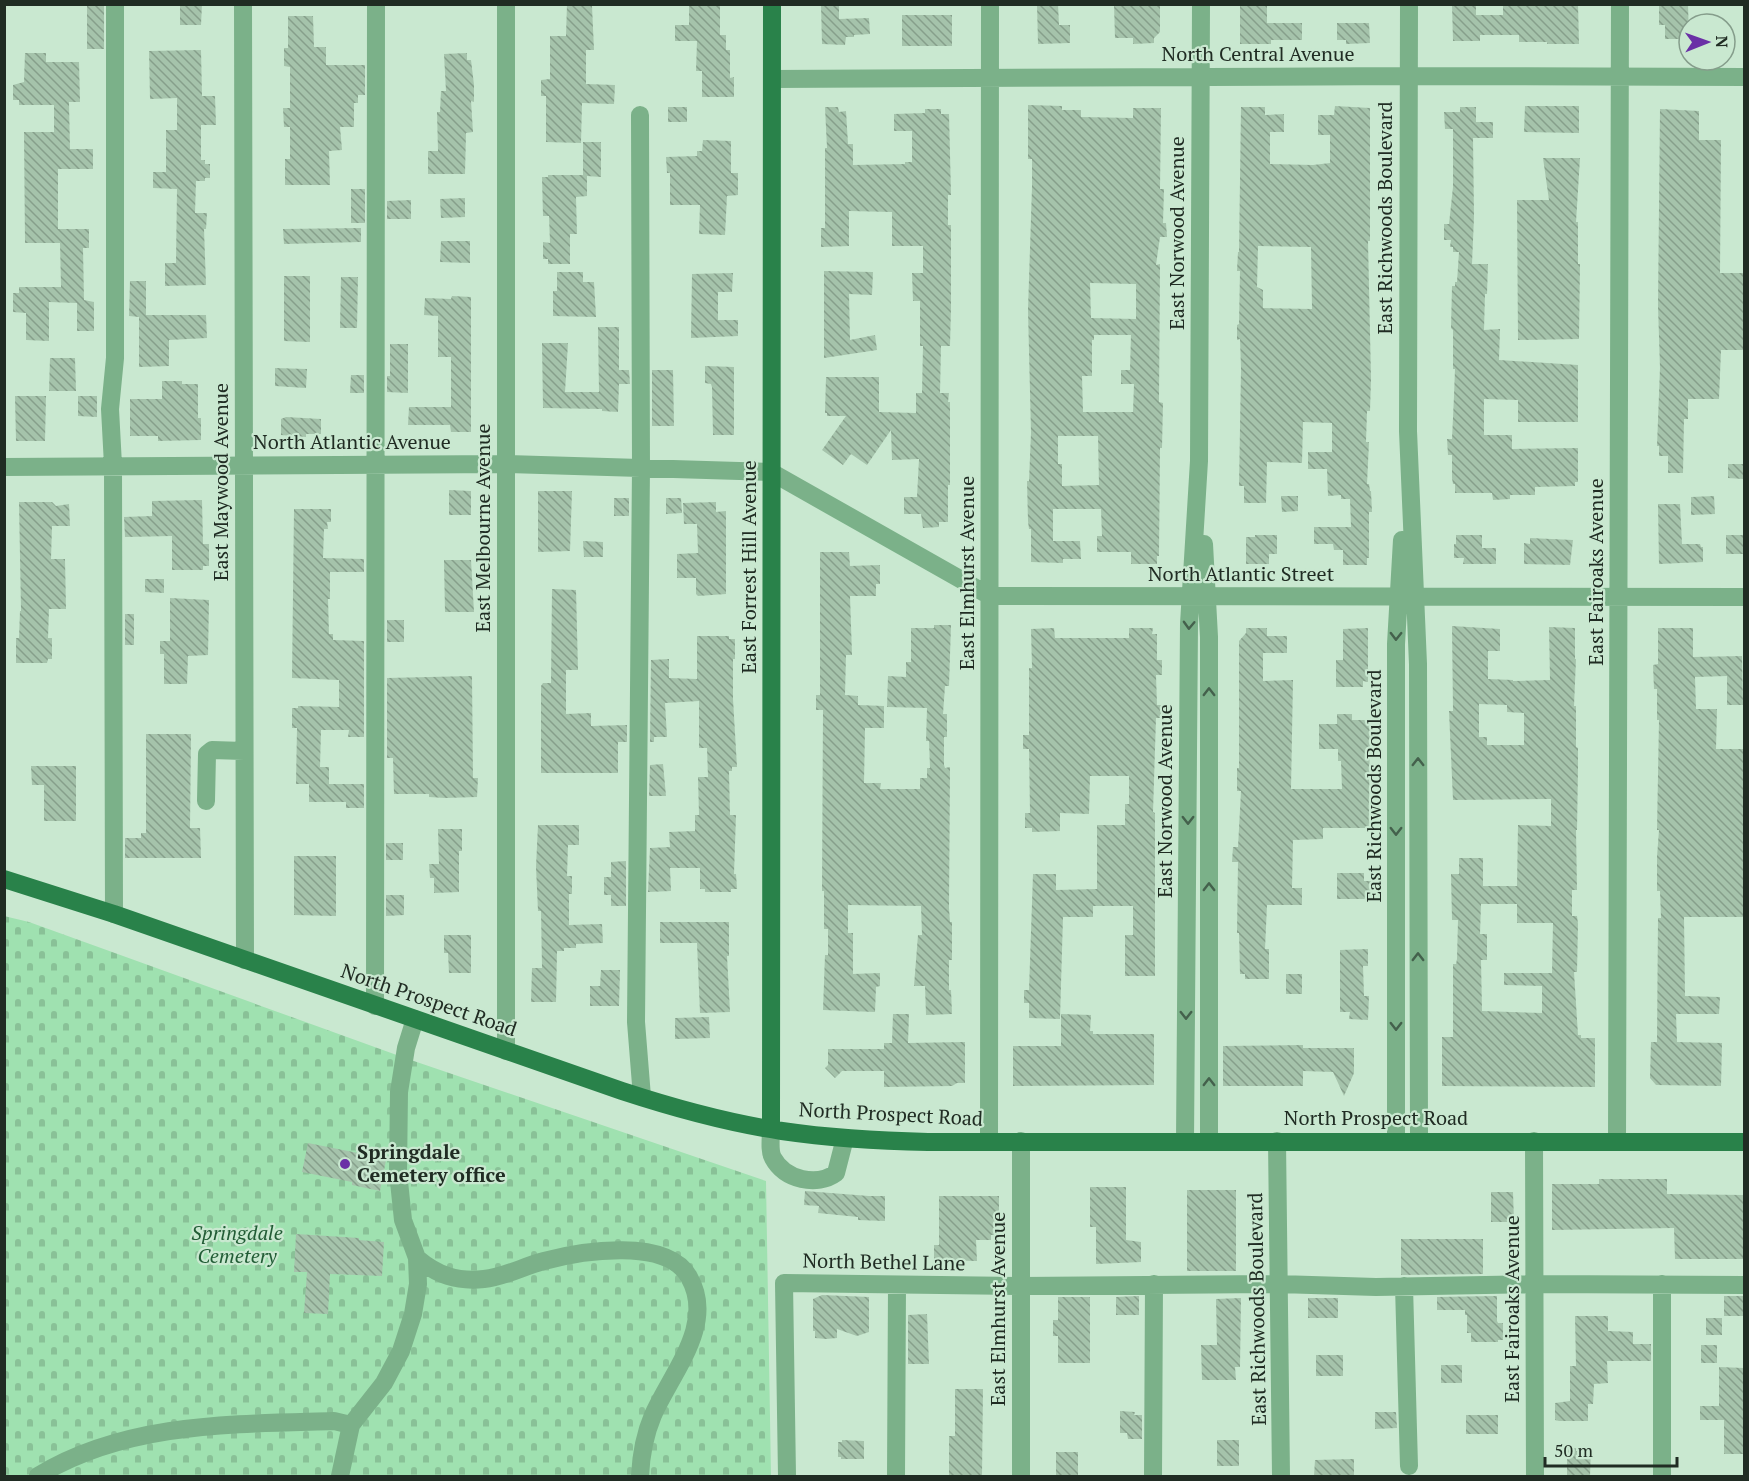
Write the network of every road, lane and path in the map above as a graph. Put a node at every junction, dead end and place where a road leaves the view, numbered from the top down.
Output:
1 (115, 4) edge
2 (243, 4) edge
3 (376, 4) edge
4 (506, 4) edge
5 (772, 4) edge
6 (990, 4) edge
7 (1201, 4) edge
8 (1409, 4) edge
9 (1620, 4) edge
10 (1408, 76) junction
11 (1201, 77) junction
12 (1620, 77) junction
13 (1744, 77) edge
14 (989, 78) junction
15 (772, 79) junction
16 (640, 115) dead end
17 (243, 464) junction
18 (377, 464) junction
19 (506, 464) junction
20 (113, 465) junction
21 (4, 467) edge
22 (641, 468) junction
23 (771, 472) junction
24 (990, 596) junction
25 (1199, 596) junction
26 (1406, 596) junction
27 (1619, 597) junction
28 (1744, 597) edge
29 (244, 751) junction
30 (206, 801) dead end
31 (4, 879) edge
32 (114, 914) junction
33 (245, 960) junction
34 (375, 1005) junction
35 (415, 1019) junction
36 (506, 1051) junction
37 (642, 1097) junction
38 (771, 1129) junction
39 (845, 1138) junction
40 (1021, 1141) junction
41 (1185, 1141) junction
42 (1209, 1141) junction
43 (1277, 1141) junction
44 (1396, 1141) junction
45 (1419, 1141) junction
46 (1534, 1141) junction
47 (1617, 1141) junction
48 (989, 1142) junction
49 (1744, 1142) edge
50 (417, 1258) junction
51 (1154, 1284) junction
52 (1279, 1284) junction
53 (1535, 1284) junction
54 (1662, 1284) junction
55 (897, 1285) junction
56 (1744, 1285) edge
57 (1020, 1286) junction
58 (1404, 1286) junction
59 (351, 1425) junction
60 (1409, 1466) dead end
61 (38, 1476) edge
62 (340, 1476) edge
63 (640, 1476) edge
64 (787, 1476) edge
65 (896, 1476) edge
66 (1021, 1476) edge
67 (1153, 1476) edge
68 (1281, 1476) edge
69 (1535, 1476) edge
70 (1662, 1476) edge

1 - 20 street
2 - 17 street, East Maywood Avenue
3 - 18 street
4 - 19 street, East Melbourne Avenue
5 - 15 main road, East Forrest Hill Avenue
6 - 14 street, East Elmhurst Avenue
7 - 11 street, East Norwood Avenue
8 - 10 street, East Richwoods Boulevard
9 - 12 street, East Fairoaks Avenue
10 - 11 street, North Central Avenue
10 - 12 street, North Central Avenue
10 - 26 street, East Richwoods Boulevard
11 - 14 street, North Central Avenue
11 - 25 street, East Norwood Avenue
12 - 13 street, North Central Avenue
12 - 27 street, East Fairoaks Avenue
14 - 15 street, North Central Avenue
14 - 24 street, East Elmhurst Avenue
15 - 23 main road, East Forrest Hill Avenue
16 - 22 street
17 - 18 street, North Atlantic Avenue
17 - 20 street, North Atlantic Avenue
17 - 29 street, East Maywood Avenue
18 - 19 street, North Atlantic Avenue
18 - 34 street
19 - 22 street, North Atlantic Avenue
19 - 36 street, East Melbourne Avenue
20 - 21 street, North Atlantic Avenue
20 - 32 street
22 - 23 street, North Atlantic Avenue
22 - 37 street
23 - 24 street, North Atlantic Street
23 - 38 main road, East Forrest Hill Avenue
24 - 25 street, North Atlantic Street
24 - 48 street, East Elmhurst Avenue
25 - 26 street, North Atlantic Street
25 -> 41 street, East Norwood Avenue
42 -> 25 street, East Norwood Avenue
26 - 27 street, North Atlantic Street
26 -> 44 street, East Richwoods Boulevard
45 -> 26 street, East Richwoods Boulevard
27 - 28 street, North Atlantic Street
27 - 47 street, East Fairoaks Avenue
29 - 30 street
29 - 33 street, East Maywood Avenue
31 - 32 main road, North Prospect Road
32 - 33 main road, North Prospect Road
33 - 34 main road, North Prospect Road
34 - 35 main road, North Prospect Road
35 - 36 main road, North Prospect Road
35 - 50 street
36 - 37 main road, North Prospect Road
37 - 38 main road, North Prospect Road
38 - 39 main road, North Prospect Road
38 - 39 street
39 - 48 main road, North Prospect Road
40 - 41 main road, North Prospect Road
40 - 48 main road, North Prospect Road
40 - 57 street, East Elmhurst Avenue
41 - 42 main road, North Prospect Road
42 - 43 main road, North Prospect Road
43 - 44 main road, North Prospect Road
43 - 52 street, East Richwoods Boulevard
44 - 45 main road, North Prospect Road
45 - 46 main road, North Prospect Road
46 - 47 main road, North Prospect Road
46 - 53 street, East Fairoaks Avenue
47 - 49 main road, North Prospect Road
50 - 59 street
50 - 63 street
51 - 52 street, North Bethel Lane
51 - 57 street, North Bethel Lane
51 - 67 street
52 - 58 street, North Bethel Lane
52 - 68 street, East Richwoods Boulevard
53 - 54 street, North Bethel Lane
53 - 58 street, North Bethel Lane
53 - 69 street, East Fairoaks Avenue
54 - 56 street, North Bethel Lane
54 - 70 street
55 - 57 street, North Bethel Lane
55 - 64 street, North Bethel Lane
55 - 65 street
57 - 66 street, East Elmhurst Avenue
58 - 60 street
59 - 61 street
59 - 62 street

